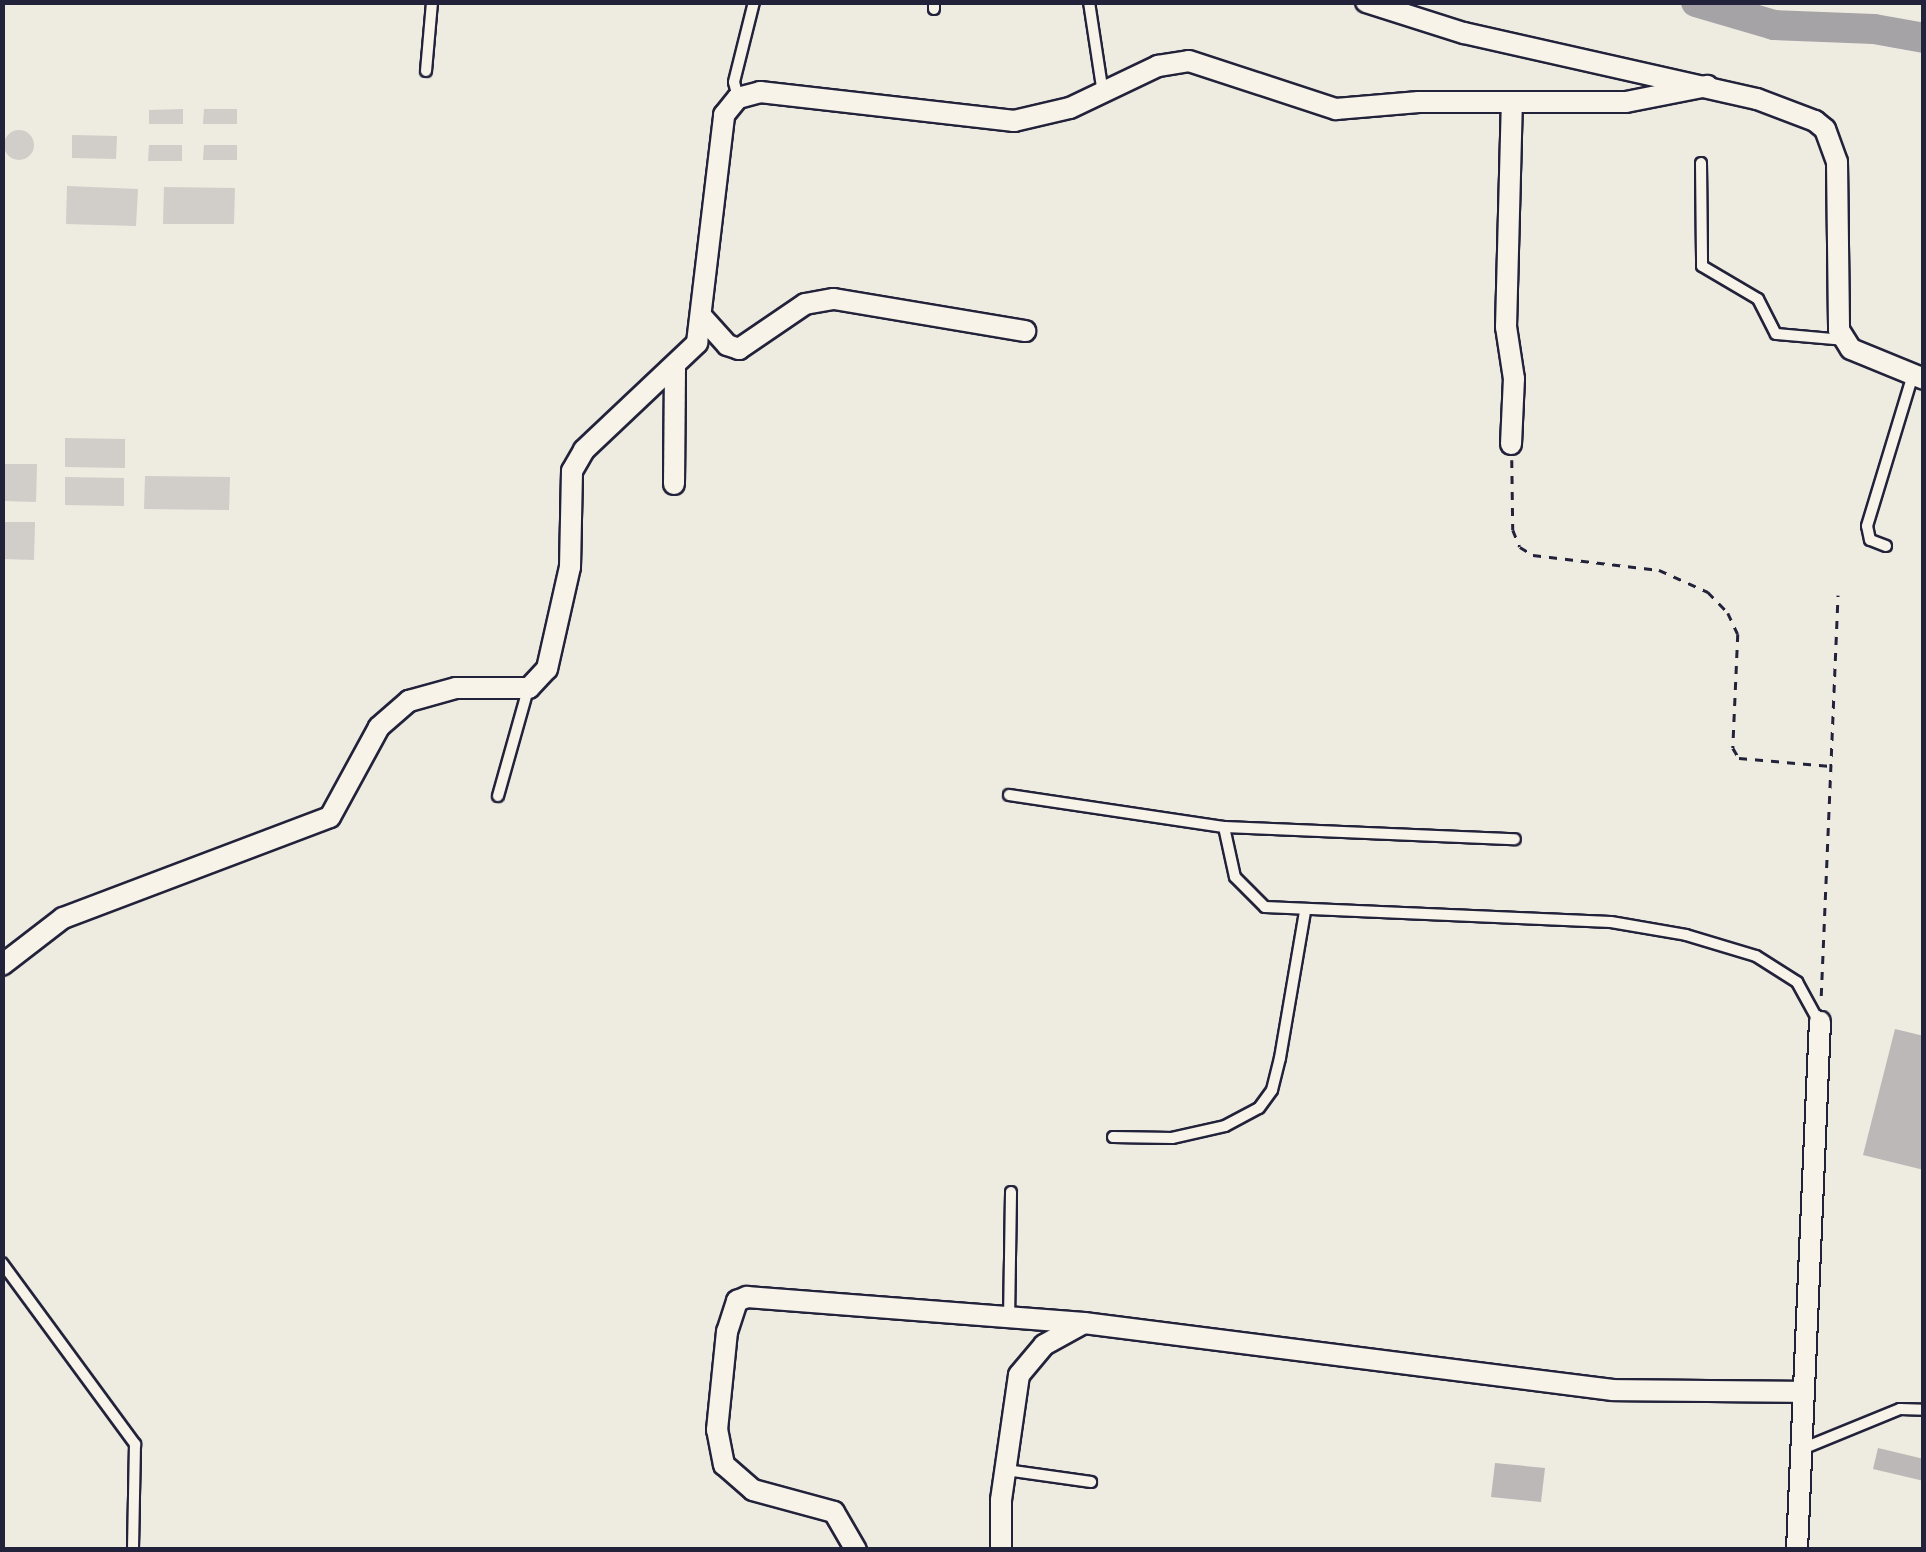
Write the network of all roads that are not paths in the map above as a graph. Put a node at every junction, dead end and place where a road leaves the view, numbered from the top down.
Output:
1 (432, 2) edge
2 (754, 2) edge
3 (1089, 2) edge
4 (1366, 2) edge
5 (426, 72) dead end
6 (1706, 86) junction
7 (1104, 94) junction
8 (738, 98) junction
9 (1512, 106) junction
10 (1702, 163) dead end
11 (704, 318) junction
12 (1025, 332) dead end
13 (1844, 340) junction
14 (675, 368) junction
15 (1918, 377) edge
16 (1512, 444) road end
17 (674, 484) dead end
18 (1886, 546) dead end
19 (528, 688) junction
20 (1009, 795) dead end
21 (498, 796) dead end
22 (1224, 828) junction
23 (1515, 840) dead end
24 (1305, 911) junction
25 (2, 965) edge
26 (1820, 1022) joint
27 (1113, 1137) dead end
28 (1010, 1192) dead end
29 (2, 1262) edge
30 (1009, 1321) junction
31 (1084, 1323) junction
32 (1804, 1392) junction
33 (1924, 1410) edge
34 (1802, 1449) junction
35 (1006, 1470) junction
36 (1091, 1482) dead end
37 (133, 1550) edge
38 (856, 1550) edge
39 (1002, 1550) edge
40 (1797, 1550) edge

1 - 5 lane
2 - 8 lane
3 - 7 lane
4 - 6 street
6 - 9 street
6 - 13 street
7 - 8 street
7 - 9 street
8 - 11 street
9 - 16 street
10 - 13 lane
11 - 12 street
11 - 14 street
13 - 15 street
14 - 17 street
14 - 19 street
15 - 18 lane
19 - 21 lane
19 - 25 street
20 - 22 lane
22 - 23 lane
22 - 24 lane
24 - 26 lane
24 - 27 lane
26 - 32 street
28 - 30 lane
29 - 37 lane
30 - 31 street
30 - 38 street
31 - 32 street
31 - 35 street
32 - 34 street
33 - 34 lane
34 - 40 street
35 - 36 lane
35 - 39 street

